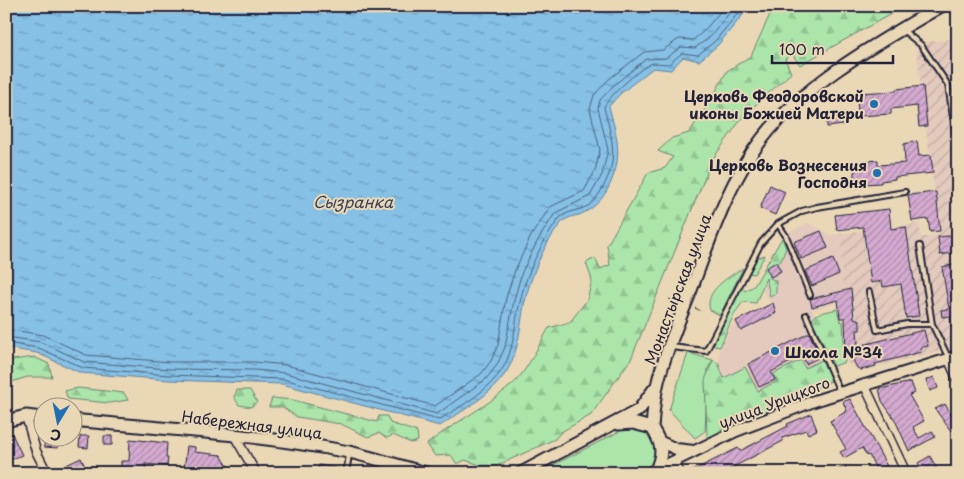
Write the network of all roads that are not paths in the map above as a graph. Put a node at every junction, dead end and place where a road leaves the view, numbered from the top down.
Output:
1 (941, 6) edge
2 (902, 29) junction
3 (958, 149) edge
4 (904, 192) dead end
5 (778, 224) junction
6 (920, 246) dead end
7 (869, 292) dead end
8 (810, 295) dead end
9 (806, 315) dead end
10 (932, 324) junction
11 (670, 347) junction
12 (953, 358) edge
13 (958, 379) edge
14 (864, 384) junction
15 (657, 385) junction
16 (840, 392) junction
17 (26, 416) junction
18 (32, 417) edge
19 (6, 421) edge
20 (82, 421) edge
21 (614, 424) junction
22 (652, 428) junction
23 (234, 435) junction
24 (661, 442) junction
25 (695, 451) junction
26 (349, 452) junction
27 (674, 462) junction
28 (653, 471) edge
29 (47, 473) edge
30 (256, 473) edge
31 (346, 473) edge
32 (425, 473) edge
33 (521, 473) edge
34 (680, 473) edge
35 (906, 473) edge

1 - 2 main road, Монастырская улица
2 - 3 lane
2 - 11 main road, Монастырская улица
4 - 5 lane
5 - 8 lane
5 - 11 lane
6 - 10 lane
7 - 10 lane
9 - 16 lane
10 - 12 lane
11 - 15 main road, Монастырская улица
12 - 13 street
12 - 14 main road, улица Урицкого
14 - 16 main road, улица Урицкого
14 - 35 street
15 - 21 main road
15 - 22 main road
16 - 25 main road, улица Урицкого
17 - 18 main road
17 - 19 main road
17 - 29 street
20 - 23 main road, Набережная улица
21 - 22 main road
21 - 33 main road
22 - 24 main road
23 - 26 main road, Набережная улица
23 - 30 street
24 - 25 main road
24 - 28 main road
25 - 27 main road, улица Урицкого
26 - 31 lane
26 - 32 main road, Набережная улица
27 - 28 main road, улица Урицкого
27 - 34 street

